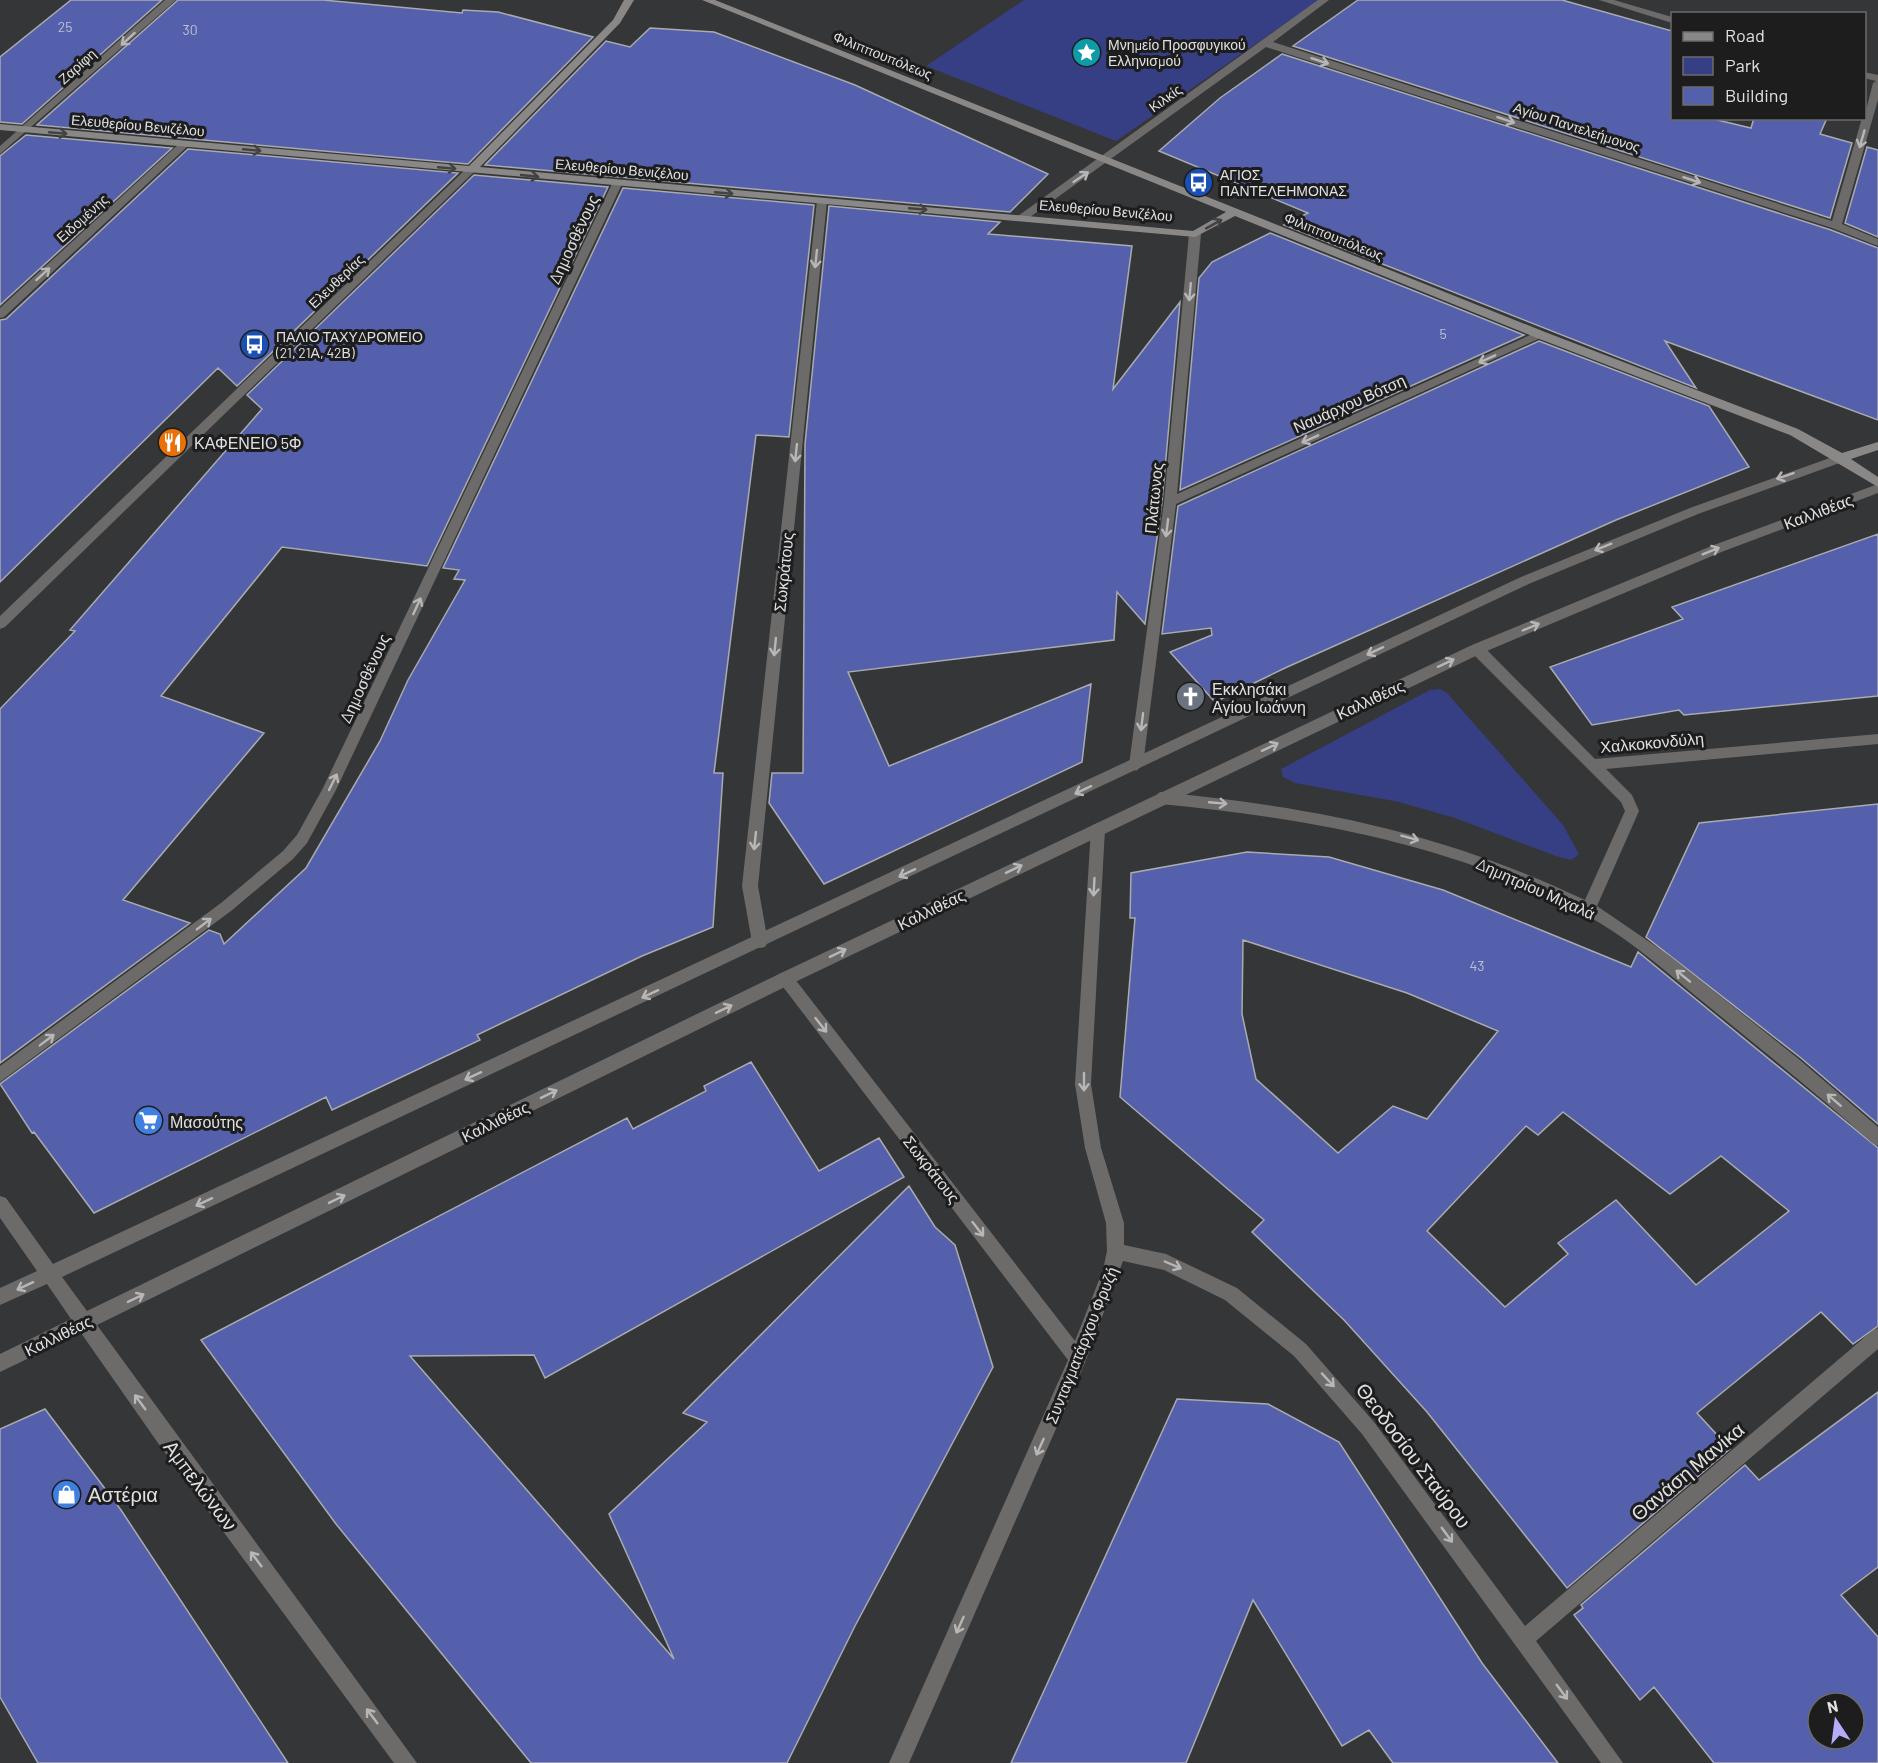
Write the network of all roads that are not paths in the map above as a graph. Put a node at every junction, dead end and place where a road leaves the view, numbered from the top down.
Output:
1 (171, 0) edge
2 (629, 0) edge
3 (706, 0) edge
4 (1324, 0) edge
5 (1604, 0) edge
6 (1671, 20) edge
7 (1265, 44) junction
8 (1878, 81) edge
9 (0, 127) edge
10 (25, 130) junction
11 (185, 144) junction
12 (0, 151) edge
13 (1105, 160) junction
14 (471, 170) junction
15 (618, 184) junction
16 (822, 201) junction
17 (1235, 212) junction
18 (1022, 218) junction
19 (1836, 226) junction
20 (1195, 234) junction
21 (1878, 243) edge
22 (0, 314) edge
23 (1541, 334) junction
24 (1878, 446) edge
25 (1841, 458) junction
26 (1878, 483) edge
27 (1878, 488) edge
28 (1170, 502) junction
29 (0, 624) edge
30 (1477, 649) junction
31 (1878, 739) edge
32 (1136, 765) junction
33 (1592, 765) junction
34 (1160, 798) junction
35 (1098, 829) junction
36 (1588, 909) junction
37 (760, 942) junction
38 (785, 979) junction
39 (0, 1075) edge
40 (1878, 1138) edge
41 (0, 1204) edge
42 (1116, 1251) junction
43 (49, 1274) junction
44 (0, 1297) edge
45 (83, 1324) junction
46 (1878, 1337) edge
47 (1078, 1359) junction
48 (0, 1363) edge
49 (1524, 1639) junction
50 (407, 1763) edge
51 (899, 1763) edge
52 (1613, 1763) edge

1 -> 10 street, Ζαρίφη
2 - 14 main road, Ελευθερίας
3 - 13 main road, Φιλιππουπόλεως
4 - 7 street, Κιλκίς
5 - 6 street
7 - 13 street, Κιλκίς
7 -> 19 street, Αγίου Παντελεήμονος
8 -> 19 street
9 - 10 main road, Ελευθερίου Βενιζέλου
10 -> 11 main road, Ελευθερίου Βενιζέλου
10 - 12 street, Ζαρίφη
11 -> 14 main road, Ελευθερίου Βενιζέλου
22 -> 11 street, Ειδομένης
13 - 17 main road, Φιλιππουπόλεως
18 -> 13 street, Κιλκίς
14 -> 15 main road, Ελευθερίου Βενιζέλου
14 - 29 street, Ελευθερίας
15 -> 16 main road, Ελευθερίου Βενιζέλου
39 -> 15 street, Δημοσθένους
16 -> 18 main road, Ελευθερίου Βενιζέλου
16 -> 37 street, Σωκράτους
20 -> 17 main road
17 - 23 main road, Φιλιππουπόλεως
18 - 20 main road, Ελευθερίου Βενιζέλου
19 - 21 street, Αγίου Παντελεήμονος
20 -> 28 street, Πλάτωνος
23 - 25 main road, Φιλιππουπόλεως
23 -> 28 street, Ναυάρχου Βότση
24 - 25 main road
25 - 26 main road, Φιλιππουπόλεως
25 -> 32 street
30 -> 27 street, Καλλιθέας
28 -> 32 street, Πλάτωνος
30 - 33 street, Χαλκοκονδύλη
34 -> 30 street, Καλλιθέας
31 - 33 street, Χαλκοκονδύλη
32 -> 37 street
33 - 36 street
34 - 35 street, Καλλιθέας
34 -> 36 street, Δημητρίου Μιχαλά
38 -> 35 street, Καλλιθέας
35 -> 42 street, Συνταγματάρχου Φρυζή
40 -> 36 street, Δημητρίου Μιχαλά
37 -> 43 street
45 -> 38 street, Καλλιθέας
38 -> 47 street, Σωκράτους
41 - 43 street, Αμπελώνων
42 - 47 street, Συνταγματάρχου Φρυζή
42 -> 49 street, Θεοδοσίου Σταύρου
43 -> 44 street
43 - 45 street, Αμπελώνων
45 - 48 street, Καλλιθέας
50 -> 45 street, Αμπελώνων
46 - 49 street, Θανάση Μανίκα
47 -> 51 street, Συνταγματάρχου Φρυζή
49 -> 52 street, Θεοδοσίου Σταύρου

